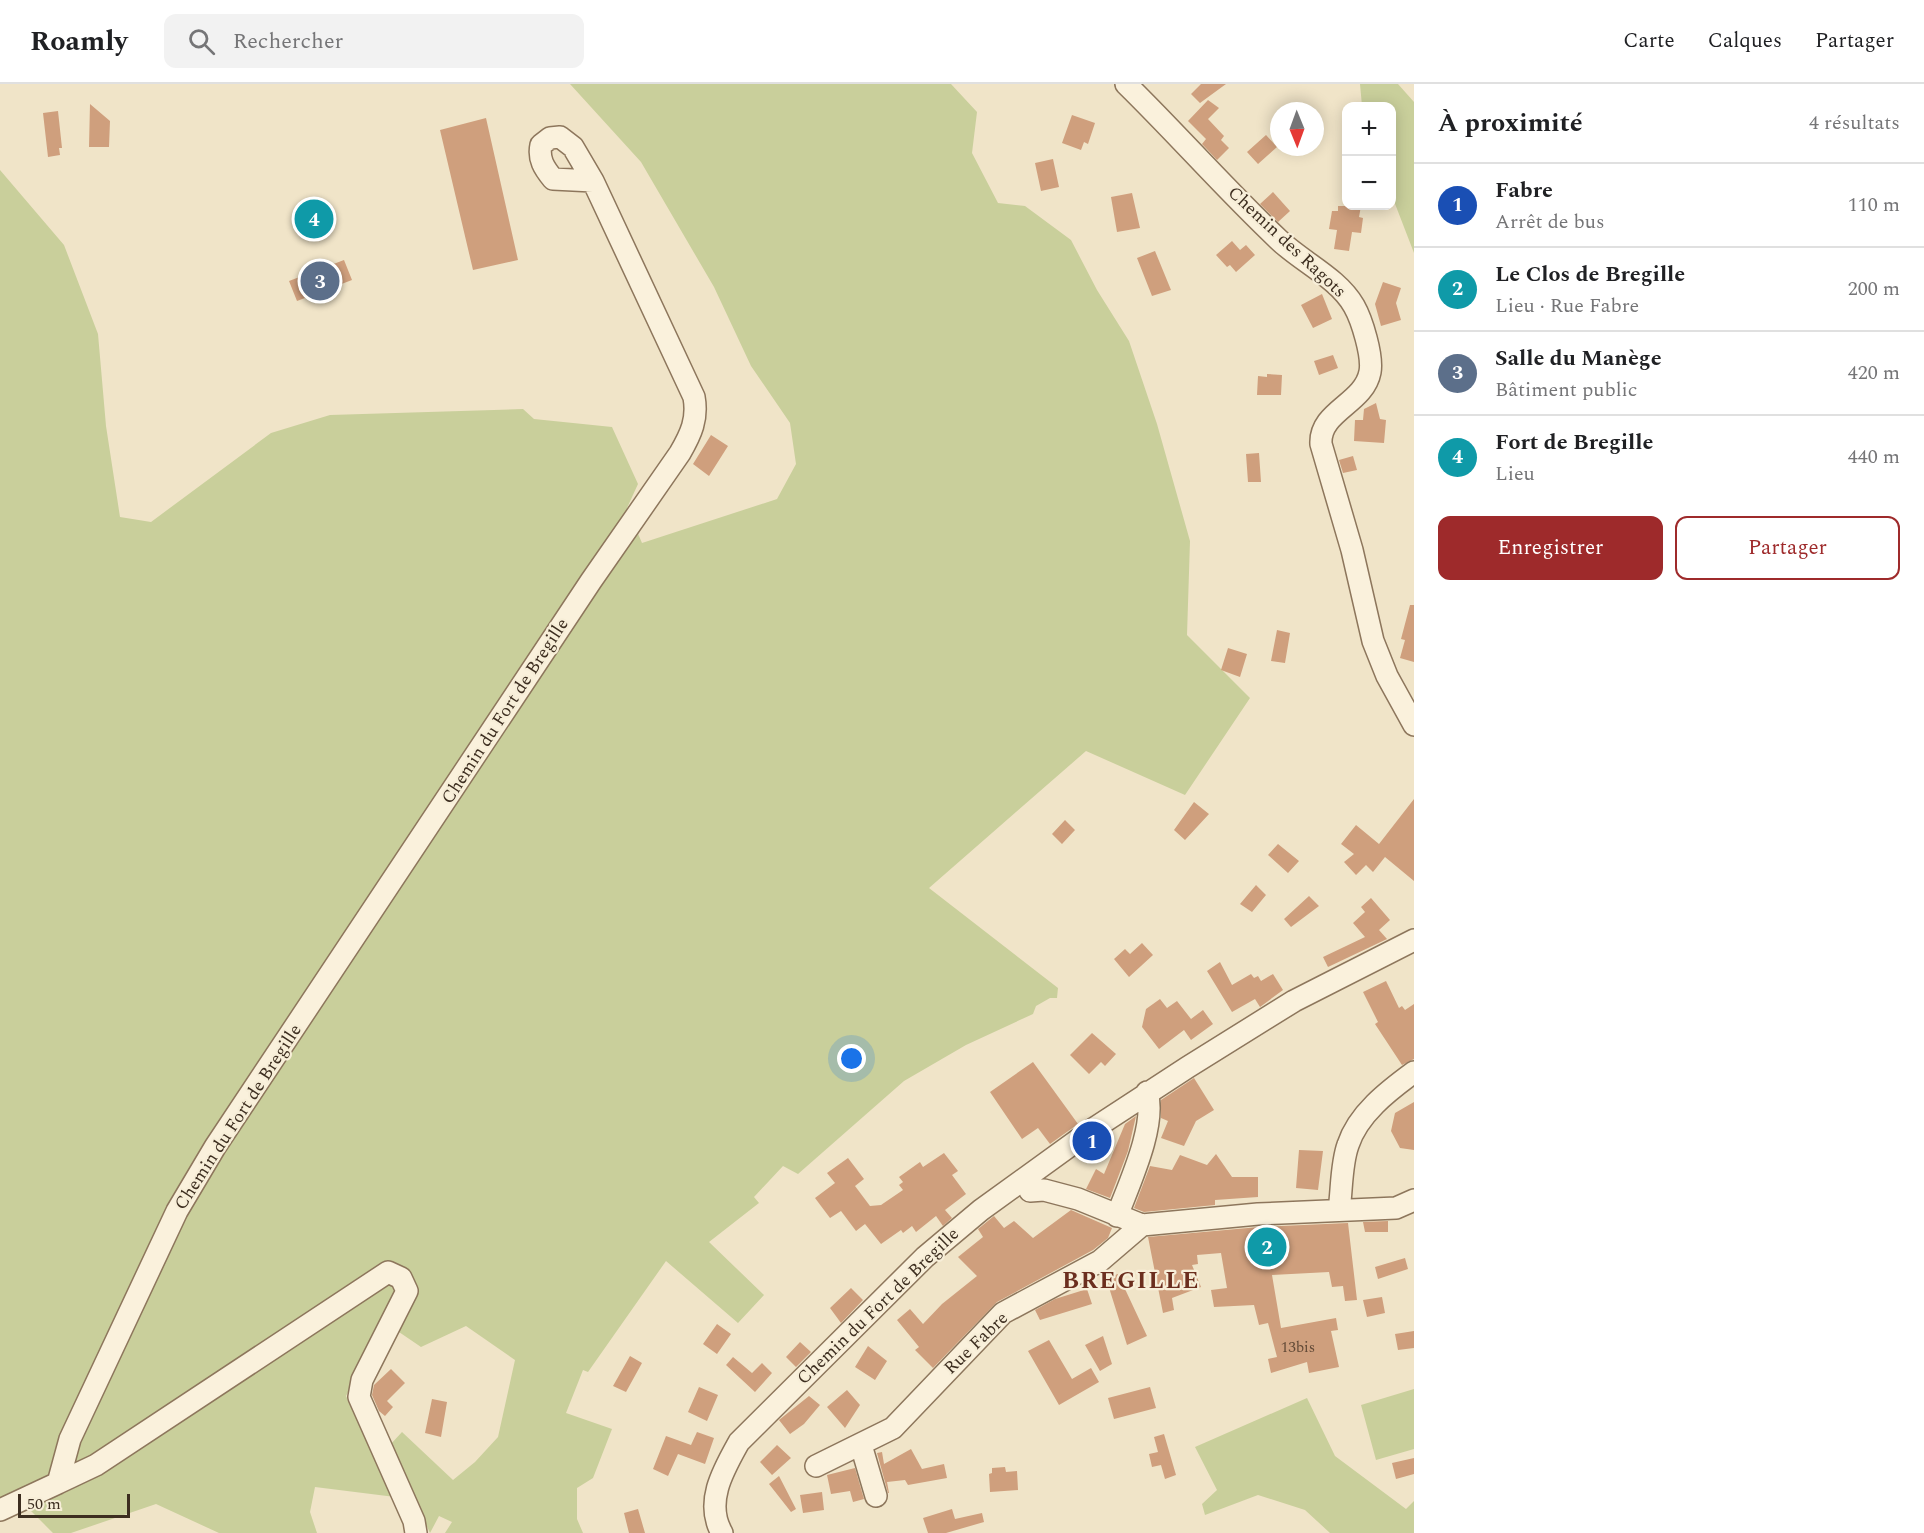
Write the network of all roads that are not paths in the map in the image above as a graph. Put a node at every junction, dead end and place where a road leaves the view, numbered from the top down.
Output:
1 (1126, 84) edge
2 (593, 181) dead end
3 (1414, 725) edge
4 (1414, 940) edge
5 (1414, 1072) edge
6 (1148, 1092) junction
7 (1030, 1191) dead end
8 (1414, 1200) edge
9 (1339, 1210) junction
10 (1117, 1216) junction
11 (1142, 1225) junction
12 (861, 1445) junction
13 (816, 1466) dead end
14 (58, 1483) junction
15 (876, 1496) dead end
16 (0, 1510) edge
17 (416, 1533) edge
18 (722, 1533) edge

1 - 3 street, Chemin des Ragots
2 - 14 street, Chemin du Fort de Bregille
4 - 6 street, Chemin du Fort de Bregille
5 - 9 street
6 - 10 street
6 - 18 street, Chemin du Fort de Bregille
7 - 10 street
8 - 9 street
9 - 11 street
10 - 11 street
11 - 12 street, Rue Fabre
12 - 13 street, Rue Fabre
12 - 15 street
14 - 16 street
14 - 17 street

